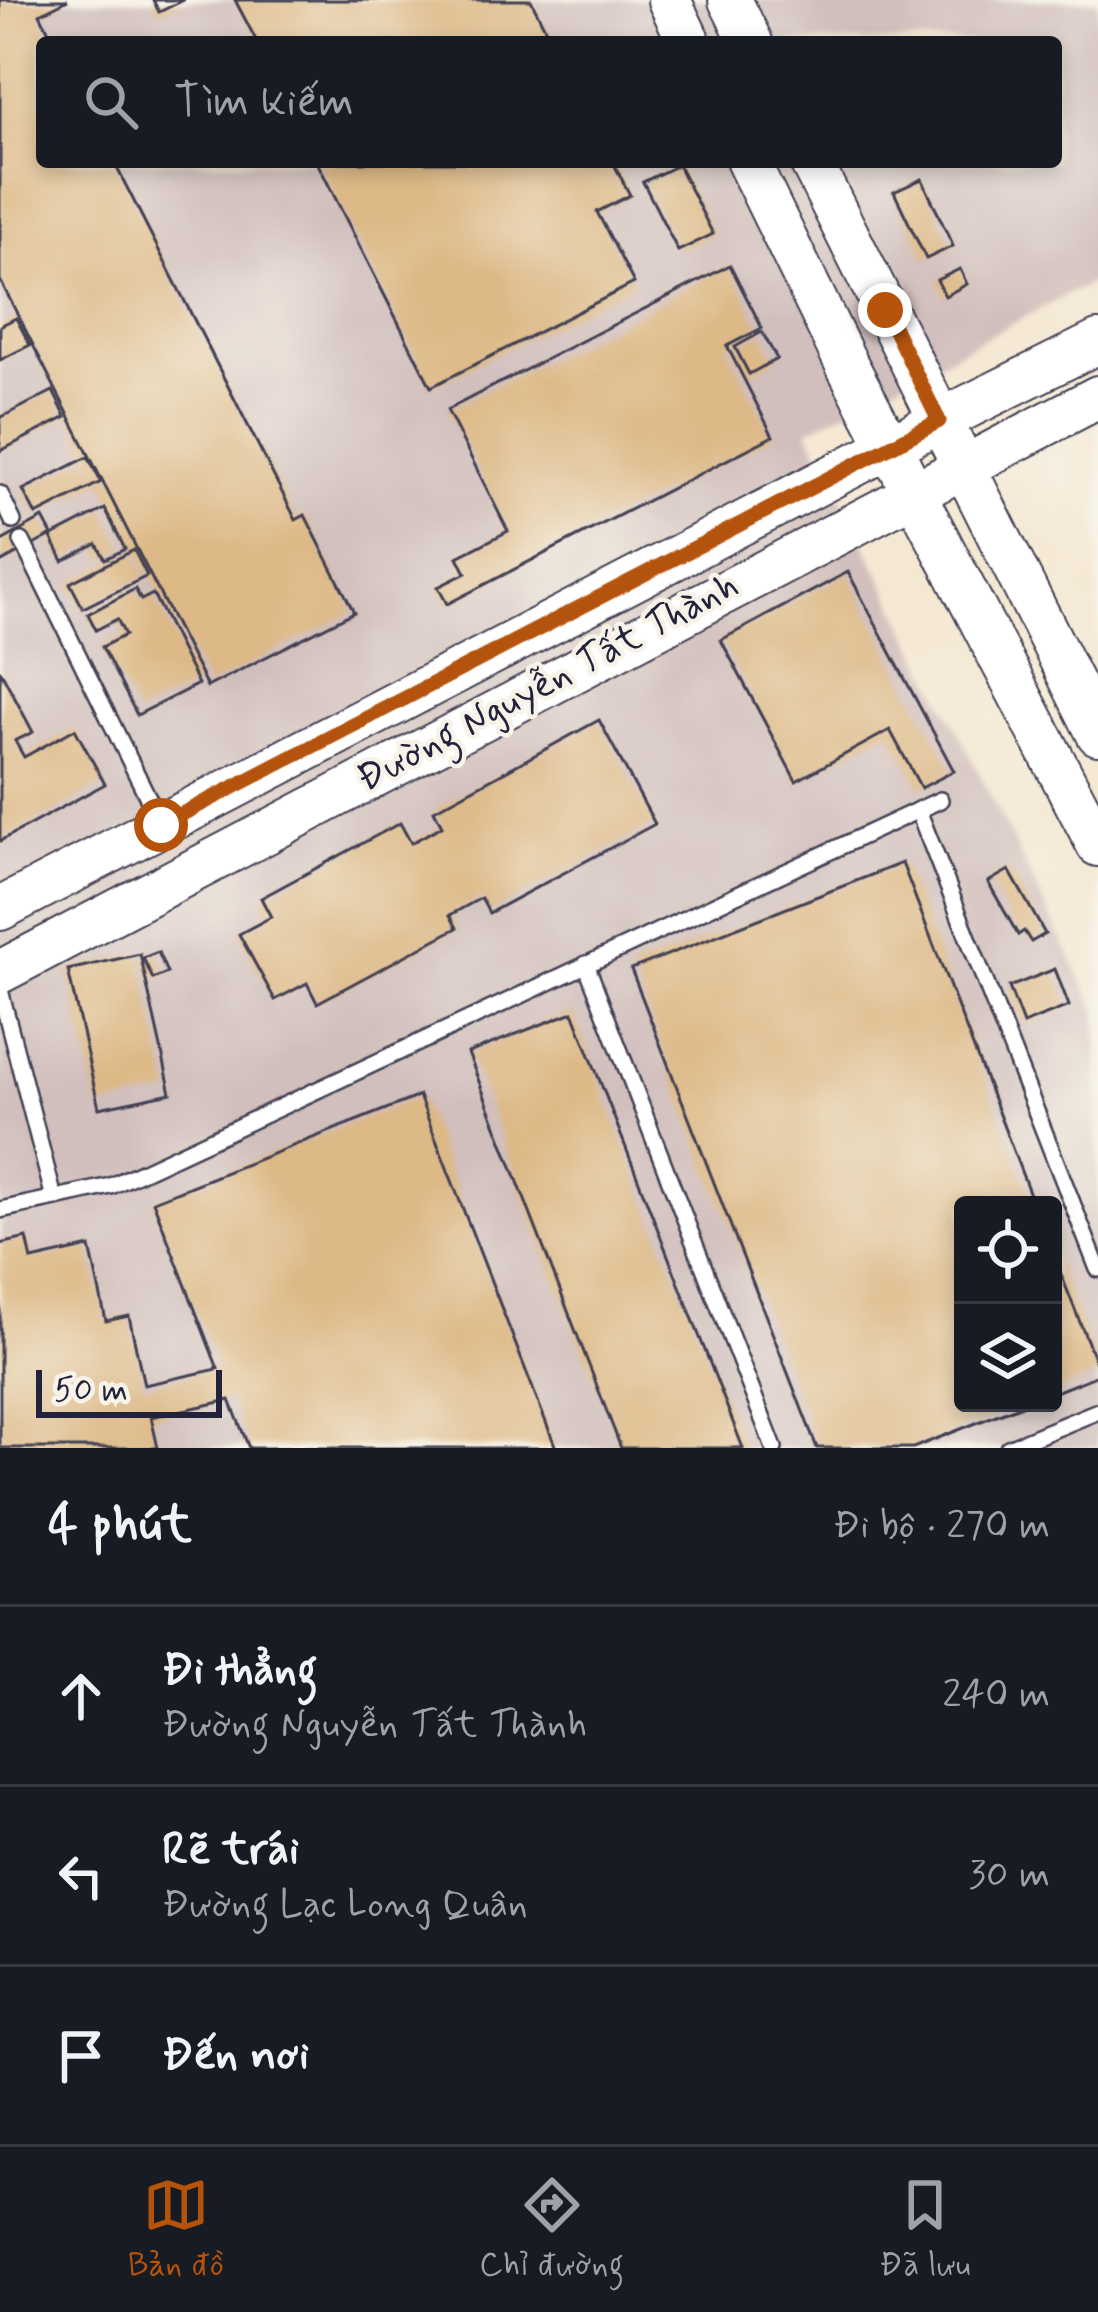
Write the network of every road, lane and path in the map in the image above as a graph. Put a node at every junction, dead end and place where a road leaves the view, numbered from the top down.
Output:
1 (669, 0) edge
2 (730, 0) edge
3 (686, 36) edge
4 (748, 36) edge
5 (751, 168) edge
6 (814, 168) edge
7 (1098, 342) edge
8 (1098, 397) edge
9 (939, 421) junction
10 (890, 446) junction
11 (962, 465) junction
12 (913, 490) junction
13 (0, 494) edge
14 (13, 521) dead end
15 (22, 542) dead end
16 (1098, 734) edge
17 (940, 800) dead end
18 (918, 810) junction
19 (161, 825) junction
20 (1098, 845) edge
21 (0, 909) edge
22 (586, 964) junction
23 (0, 972) edge
24 (0, 989) edge
25 (54, 1198) junction
26 (0, 1210) edge
27 (1098, 1268) edge
28 (1098, 1412) edge
29 (774, 1448) edge
30 (1008, 1448) edge

1 - 3 main road
2 - 4 main road
5 - 10 main road
6 - 9 main road
7 - 9 main road, Đường Nguyễn Tất Thành
8 - 11 main road, Đường Nguyễn Tất Thành
9 - 10 main road, Đường Nguyễn Tất Thành
9 - 11 main road
10 - 12 main road
10 - 19 main road, Đường Nguyễn Tất Thành
11 - 12 main road, Đường Nguyễn Tất Thành
11 - 16 main road
12 - 20 main road
12 - 23 main road, Đường Nguyễn Tất Thành
13 - 14 lane
15 - 19 lane
17 - 18 lane
18 - 22 lane
18 - 27 lane
19 - 21 main road, Đường Nguyễn Tất Thành
22 - 25 lane
22 - 29 lane
24 - 25 lane
25 - 26 lane
28 - 30 lane

